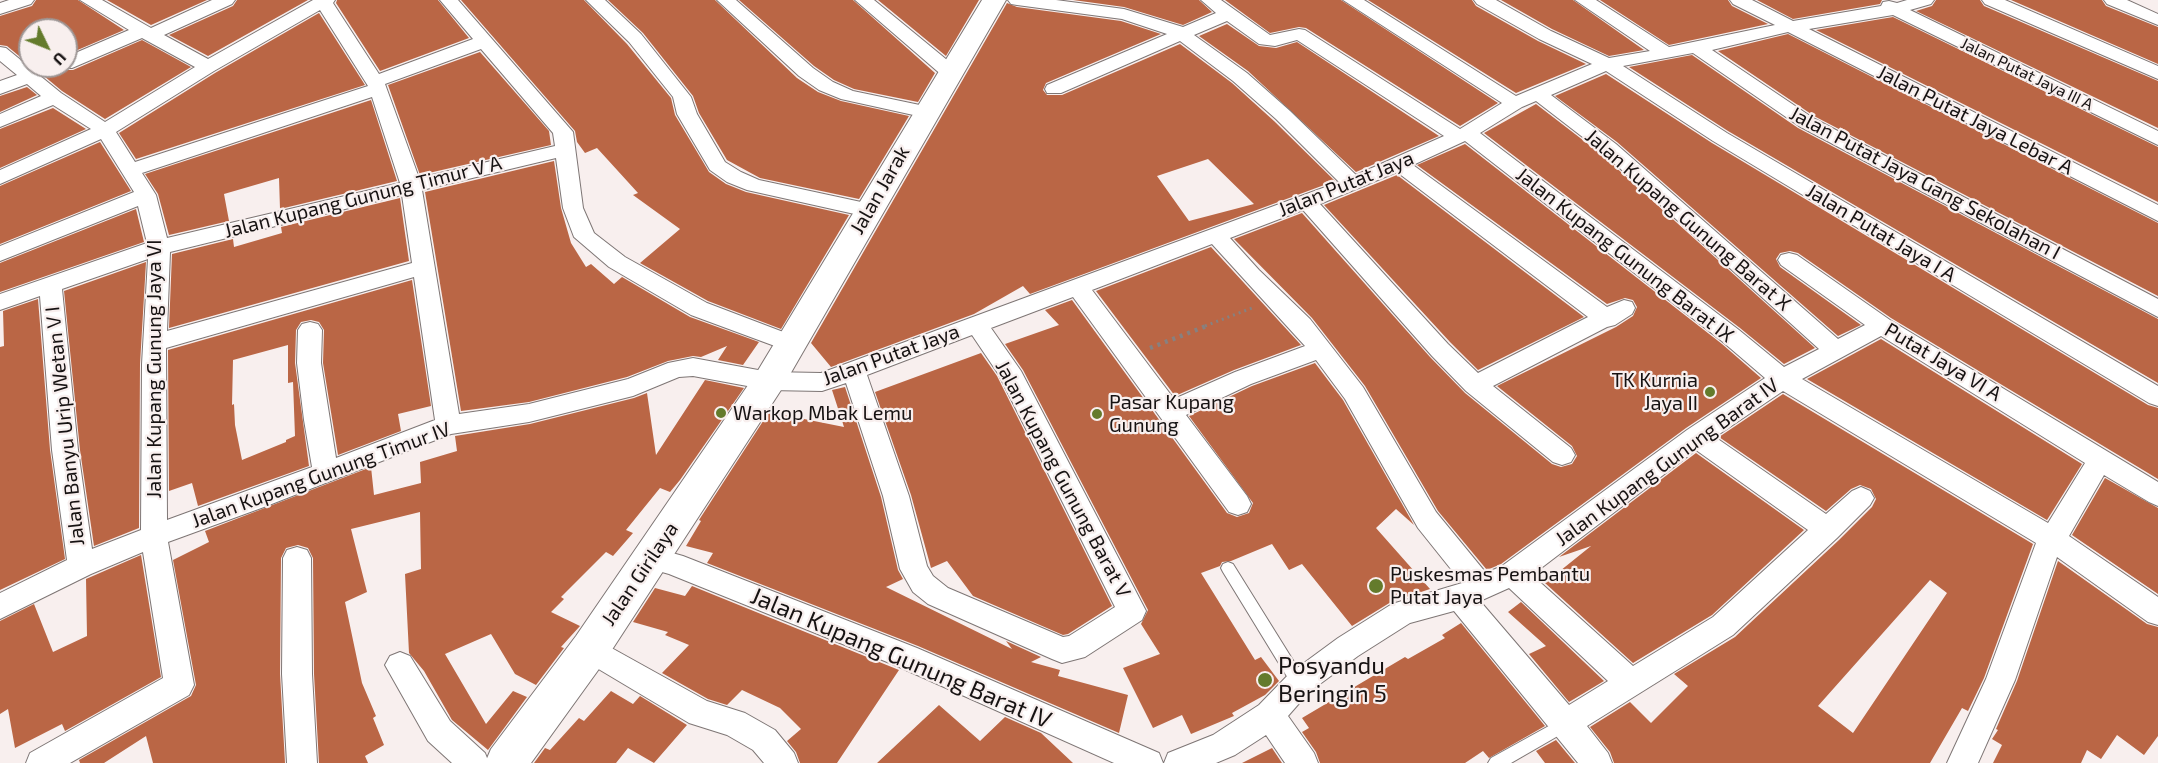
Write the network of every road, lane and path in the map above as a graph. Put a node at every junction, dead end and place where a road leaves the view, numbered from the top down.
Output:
1 (24, 0) edge
2 (119, 0) edge
3 (226, 0) edge
4 (449, 0) edge
5 (596, 0) edge
6 (726, 0) edge
7 (864, 0) edge
8 (994, 0) edge
9 (1017, 0) edge
10 (1210, 0) edge
11 (1352, 0) edge
12 (1483, 0) edge
13 (1584, 0) edge
14 (1739, 0) edge
15 (1926, 0) edge
16 (1991, 0) edge
17 (2113, 0) edge
18 (2153, 0) edge
19 (324, 1) edge
20 (96, 4) edge
21 (2158, 4) edge
22 (1887, 5) edge
23 (0, 9) edge
24 (1228, 14) junction
25 (2158, 20) edge
26 (1792, 26) junction
27 (146, 33) junction
28 (1182, 34) junction
29 (485, 41) junction
30 (1698, 48) junction
31 (0, 52) edge
32 (1664, 52) junction
33 (78, 60) edge
34 (1607, 64) junction
35 (18, 66) edge
36 (208, 67) junction
37 (951, 73) junction
38 (2158, 73) edge
39 (29, 78) edge
40 (33, 78) edge
41 (377, 85) junction
42 (0, 88) edge
43 (1054, 89) dead end
44 (1537, 93) junction
45 (54, 97) junction
46 (1515, 103) junction
47 (927, 111) junction
48 (0, 121) edge
49 (105, 130) junction
50 (1462, 135) junction
51 (2158, 139) edge
52 (567, 149) junction
53 (1399, 164) junction
54 (130, 170) junction
55 (0, 178) edge
56 (411, 184) junction
57 (1353, 184) junction
58 (146, 195) junction
59 (1307, 202) junction
60 (868, 210) junction
61 (2158, 214) edge
62 (1216, 235) junction
63 (159, 247) junction
64 (0, 254) edge
65 (1789, 260) dead end
66 (424, 267) junction
67 (50, 284) junction
68 (1077, 286) junction
69 (1275, 299) junction
70 (0, 302) edge
71 (2158, 309) edge
72 (976, 324) junction
73 (1882, 326) junction
74 (310, 330) dead end
75 (155, 343) junction
76 (791, 344) junction
77 (1320, 349) junction
78 (1837, 351) junction
79 (1128, 356) junction
80 (854, 370) junction
81 (1782, 379) junction
82 (769, 381) junction
83 (1475, 385) junction
84 (2158, 397) edge
85 (1169, 412) junction
86 (448, 425) junction
87 (1696, 437) junction
88 (1562, 454) dead end
89 (2101, 458) junction
90 (326, 471) junction
91 (2158, 495) edge
92 (1861, 498) dead end
93 (1238, 504) dead end
94 (1828, 530) junction
95 (153, 536) junction
96 (2054, 540) junction
97 (297, 558) dead end
98 (651, 558) junction
99 (81, 566) junction
100 (1228, 568) dead end
101 (1512, 574) junction
102 (1471, 592) junction
103 (0, 607) edge
104 (2158, 613) edge
105 (590, 649) junction
106 (400, 665) dead end
107 (1299, 682) junction
108 (1631, 683) junction
109 (1269, 715) junction
110 (1566, 723) junction
111 (41, 763) edge
112 (302, 763) edge
113 (474, 763) edge
114 (506, 763) edge
115 (783, 763) edge
116 (1148, 763) edge
117 (1179, 763) edge
118 (1303, 763) edge
119 (1496, 763) edge
120 (1597, 763) edge
121 (1962, 763) edge

1 - 23 street
2 - 20 street
3 - 27 street
4 - 29 street
5 - 60 street
6 - 47 street
7 - 37 street
8 - 37 street, Jalan Jarak
9 - 28 street
10 - 24 street, Jalan Kupang Gunung Barat IX
11 - 46 street
12 - 34 street, Jalan Putat Jaya I A
13 - 32 street
14 - 26 street, Jalan Putat Jaya Lebar A
15 - 22 street, Jalan Putat Jaya
16 - 38 street
17 - 25 street
18 - 21 street
19 - 36 street
19 - 41 street
20 - 27 street
22 - 26 street, Jalan Putat Jaya
22 - 51 street, Jalan Putat Jaya III A
24 - 28 street
24 - 50 street, Jalan Kupang Gunung Barat IX
26 - 30 street, Jalan Putat Jaya
26 - 61 street, Jalan Putat Jaya Lebar A
27 - 33 street
27 - 36 street
28 - 43 street
28 - 57 street
29 - 41 street
29 - 52 street
30 - 32 street, Jalan Putat Jaya
30 - 71 street, Jalan Putat Jaya Gang Sekolahan I
31 - 35 street, Jalan Kupang Gunung Jaya VI
32 - 34 street, Jalan Putat Jaya
34 - 44 street, Jalan Putat Jaya
34 - 84 street, Jalan Putat Jaya I A
36 - 49 street
37 - 47 street, Jalan Jarak
39 - 42 street
40 - 45 street, Jalan Kupang Gunung Jaya VI
41 - 54 street
41 - 56 street
44 - 46 street, Jalan Putat Jaya
44 - 78 street, Jalan Kupang Gunung Barat X
45 - 48 street
45 - 49 street, Jalan Kupang Gunung Jaya VI
46 - 50 street, Jalan Putat Jaya
47 - 60 street, Jalan Jarak
49 - 54 street, Jalan Kupang Gunung Jaya VI
49 - 55 street
50 - 53 street, Jalan Putat Jaya
50 - 81 street, Jalan Kupang Gunung Barat IX
52 - 56 street, Jalan Kupang Gunung Timur V A
52 - 76 street
53 - 57 street, Jalan Putat Jaya
53 - 83 street
54 - 58 street, Jalan Kupang Gunung Jaya VI
56 - 63 street, Jalan Kupang Gunung Timur V A
56 - 66 street
57 - 59 street, Jalan Putat Jaya
58 - 63 street, Jalan Kupang Gunung Jaya VI
58 - 64 street
59 - 62 street, Jalan Putat Jaya
59 - 83 street
60 - 76 street, Jalan Jarak
62 - 68 street, Jalan Putat Jaya
62 - 69 street
63 - 67 street, Jalan Kupang Gunung Timur V A
63 - 75 street, Jalan Kupang Gunung Jaya VI
65 - 73 street, Putat Jaya VI A
66 - 75 street
66 - 86 street
67 - 70 street, Jalan Kupang Gunung Timur V A
67 - 99 street, Jalan Banyu Urip Wetan V I
68 - 72 street, Jalan Putat Jaya
68 - 79 street
69 - 77 street
69 - 79 path
72 - 80 street, Jalan Putat Jaya
72 - 80 street, Jalan Kupang Gunung Barat V
73 - 78 street, Jalan Kupang Gunung Barat IV
73 - 89 street, Putat Jaya VI A
74 - 90 street
75 - 95 street, Jalan Kupang Gunung Jaya VI
76 - 82 street, Jalan Jarak
77 - 85 street
77 - 102 street
78 - 81 street, Jalan Kupang Gunung Barat IV
79 - 85 street
80 - 82 street, Jalan Putat Jaya
81 - 87 street, Jalan Kupang Gunung Barat IV
81 - 96 street, Jalan Kupang Gunung Barat IX
82 - 86 street, Jalan Kupang Gunung Timur IV
82 - 98 street, Jalan Girilaya
83 - 88 street
85 - 93 street
86 - 90 street, Jalan Kupang Gunung Timur IV
87 - 94 street
87 - 101 street, Jalan Kupang Gunung Barat IV
89 - 91 street, Putat Jaya VI A
89 - 96 street
90 - 95 street, Jalan Kupang Gunung Timur IV
92 - 94 street
94 - 108 street
95 - 99 street, Jalan Kupang Gunung Timur IV
95 - 111 street, Jalan Kupang Gunung Jaya VI
96 - 104 street, Jalan Kupang Gunung Barat IX
96 - 121 street
97 - 112 street
98 - 105 street, Jalan Girilaya
98 - 116 street, Jalan Kupang Gunung Barat IV
99 - 103 street, Jalan Kupang Gunung Timur IV
100 - 107 lane
101 - 102 street, Jalan Kupang Gunung Barat IV
101 - 108 street
102 - 107 street, Jalan Kupang Gunung Barat IV
102 - 110 street
105 - 114 street, Jalan Girilaya
105 - 115 street
106 - 113 street
107 - 109 street, Jalan Kupang Gunung Barat IV
108 - 110 street
109 - 117 street, Jalan Kupang Gunung Barat IV
109 - 118 street
110 - 119 lane
110 - 120 street

